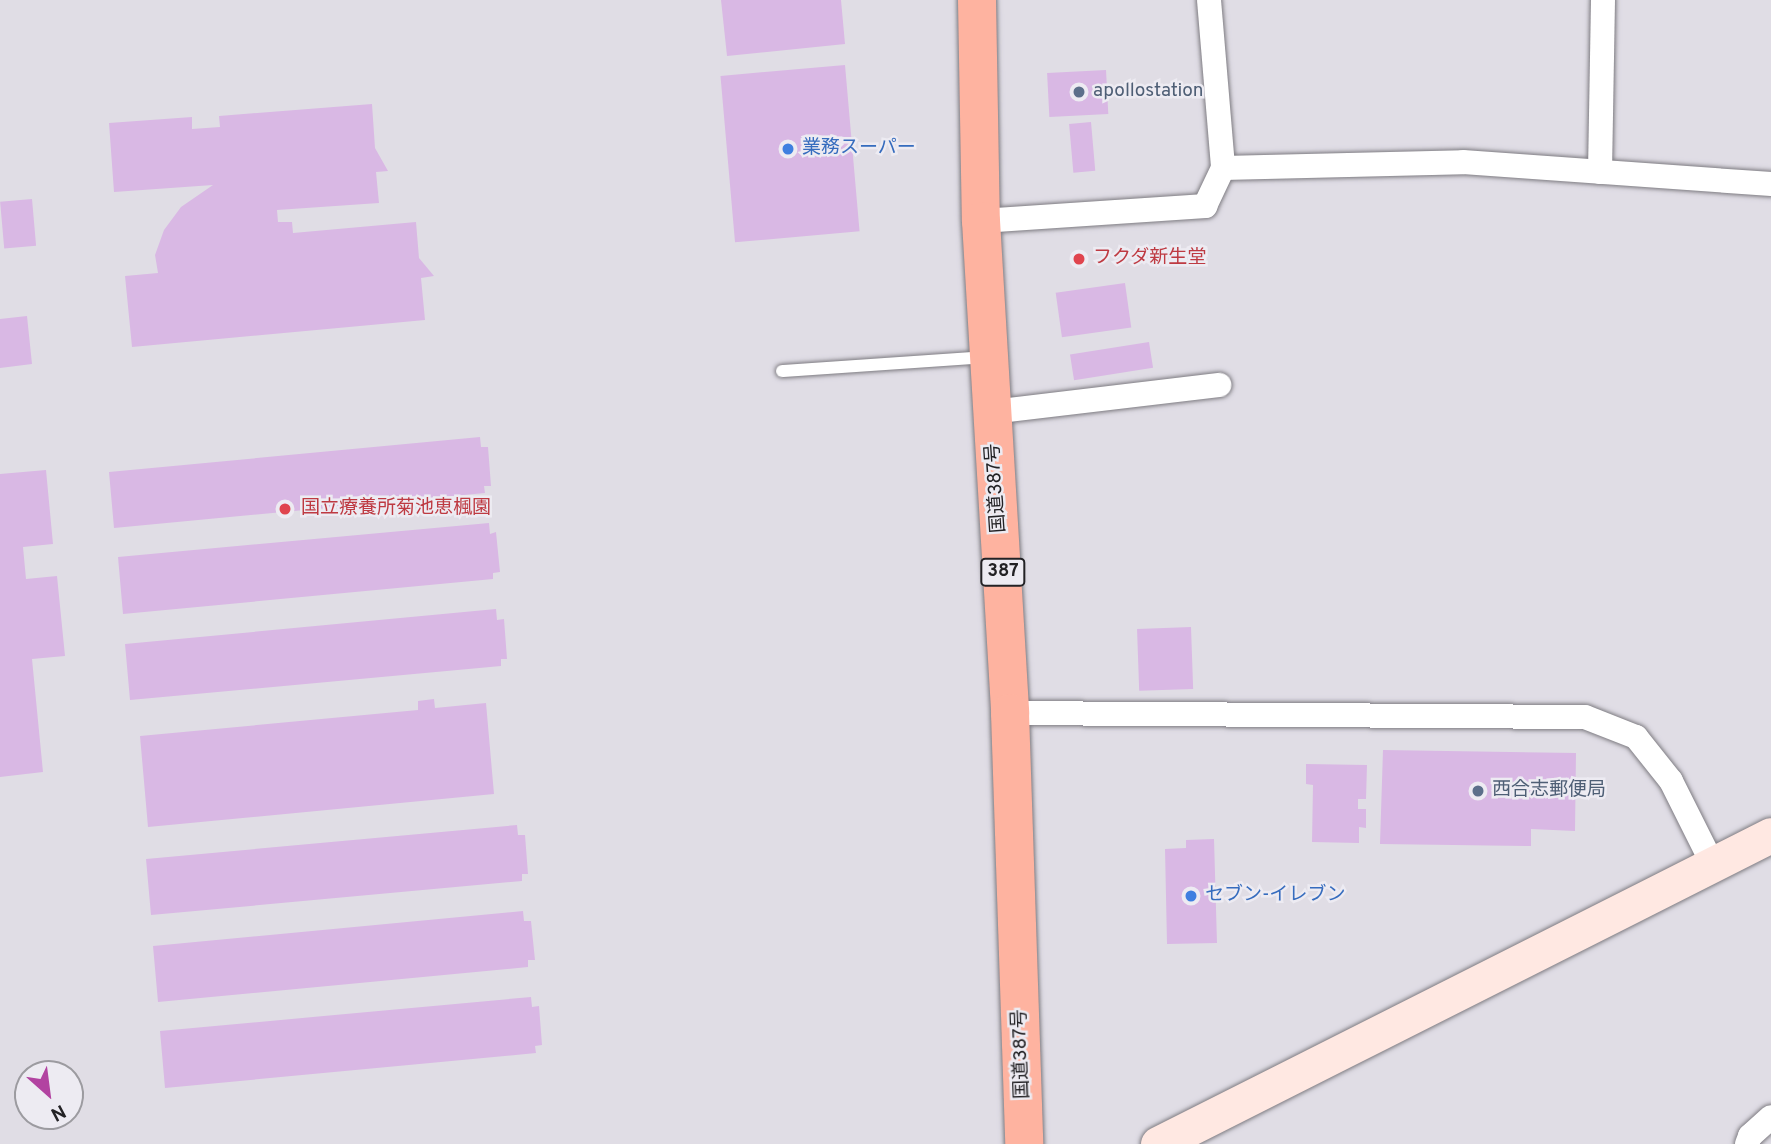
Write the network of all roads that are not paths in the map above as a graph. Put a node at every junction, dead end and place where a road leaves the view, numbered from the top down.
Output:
1 (978, 0) edge
2 (1209, 0) edge
3 (1604, 0) edge
4 (1223, 168) junction
5 (1600, 172) junction
6 (1771, 184) edge
7 (981, 221) junction
8 (989, 357) junction
9 (782, 371) dead end
10 (1219, 385) dead end
11 (992, 412) junction
12 (1010, 713) junction
13 (1771, 835) edge
14 (1713, 865) junction
15 (1771, 1117) edge
16 (1193, 1135) edge
17 (1024, 1144) edge
18 (1158, 1144) edge
19 (1747, 1144) edge

1 - 7 highway, 国道387号 / 387
2 - 4 street
3 - 5 street
4 - 5 street
4 - 7 street
5 - 6 street
7 - 8 highway, 国道387号 / 387
8 - 9 lane
8 - 11 highway, 国道387号 / 387
10 - 11 street
11 - 12 highway, 国道387号 / 387
12 - 14 street
12 - 17 highway, 国道387号 / 387
13 - 14 street
14 - 16 street
15 - 19 street
16 - 18 street

